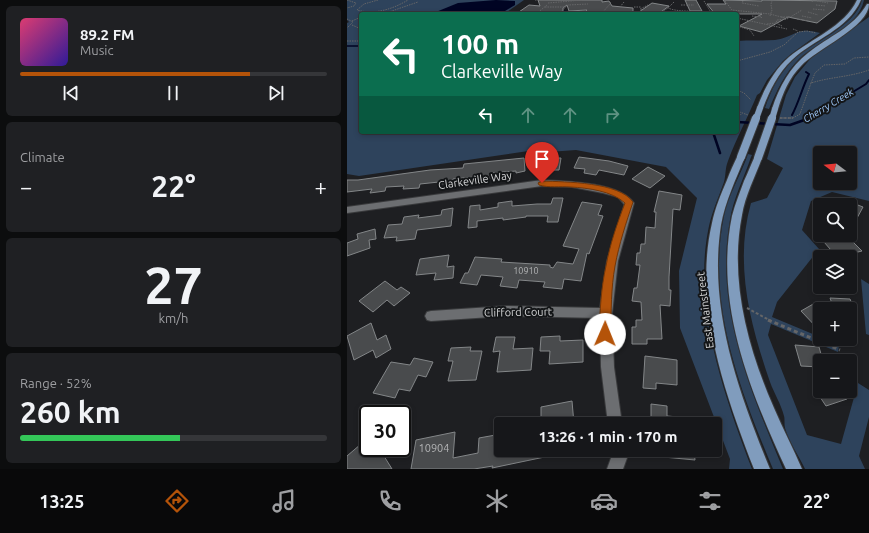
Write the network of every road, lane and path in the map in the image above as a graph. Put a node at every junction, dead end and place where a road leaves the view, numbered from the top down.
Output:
1 (347, 0) edge
2 (353, 0) edge
3 (378, 0) edge
4 (407, 0) edge
5 (535, 0) edge
6 (538, 0) edge
7 (629, 0) edge
8 (813, 0) edge
9 (859, 0) edge
10 (609, 1) dead end
11 (624, 1) edge
12 (704, 1) dead end
13 (725, 1) dead end
14 (743, 1) dead end
15 (772, 1) edge
16 (418, 2) dead end
17 (583, 2) edge
18 (674, 2) dead end
19 (812, 2) dead end
20 (817, 2) dead end
21 (356, 3) junction
22 (828, 3) dead end
23 (364, 4) junction
24 (588, 4) dead end
25 (610, 4) junction
26 (648, 5) dead end
27 (681, 5) dead end
28 (694, 5) dead end
29 (816, 5) dead end
30 (869, 5) edge
31 (545, 6) junction
32 (608, 6) junction
33 (759, 6) dead end
34 (826, 6) dead end
35 (352, 7) junction
36 (359, 7) junction
37 (392, 7) junction
38 (619, 7) dead end
39 (634, 7) dead end
40 (641, 7) junction
41 (347, 8) edge
42 (400, 8) junction
43 (566, 8) junction
44 (667, 8) junction
45 (813, 9) dead end
46 (642, 10) dead end
47 (802, 10) dead end
48 (372, 11) joint
49 (733, 11) joint
50 (823, 11) dead end
51 (389, 12) edge
52 (539, 12) edge
53 (559, 12) edge
54 (574, 12) edge
55 (593, 12) edge
56 (603, 12) edge
57 (660, 12) dead end
58 (699, 12) edge
59 (712, 12) edge
60 (808, 12) dead end
61 (770, 15) junction
62 (818, 15) dead end
63 (752, 16) dead end
64 (755, 16) junction
65 (802, 16) dead end
66 (359, 17) edge
67 (781, 17) junction
68 (790, 17) junction
69 (739, 18) edge
70 (764, 18) dead end
71 (785, 18) junction
72 (813, 18) dead end
73 (347, 19) edge
74 (797, 19) dead end
75 (352, 20) junction
76 (751, 21) junction
77 (775, 21) junction
78 (808, 21) dead end
79 (763, 23) junction
80 (352, 25) junction
81 (782, 26) dead end
82 (739, 27) edge
83 (347, 28) edge
84 (359, 28) edge
85 (787, 29) dead end
86 (793, 29) dead end
87 (799, 32) junction
88 (816, 33) dead end
89 (754, 36) dead end
90 (347, 41) edge
91 (359, 41) edge
92 (869, 57) edge
93 (739, 61) edge
94 (869, 70) edge
95 (811, 83) junction
96 (739, 91) edge
97 (751, 100) dead end
98 (803, 110) dead end
99 (742, 114) dead end
100 (739, 115) edge
101 (347, 210) edge
102 (747, 308) dead end
103 (605, 313) junction
104 (431, 316) dead end
105 (840, 350) dead end
106 (614, 417) edge
107 (619, 457) edge
108 (615, 469) edge
109 (763, 469) edge
110 (794, 469) edge

1 - 2 path
2 - 21 path
3 - 23 path
4 - 37 path
5 - 6 path
7 - 11 street
8 - 19 path
9 - 109 main road, East Mainstreet, bridge
10 - 25 path
11 - 38 path
12 - 59 path
13 - 49 path
14 - 33 path
15 - 61 path
16 - 42 path
17 - 24 path
17 - 31 path
17 - 43 path
18 - 44 path
20 - 22 path
21 - 23 path
21 - 35 path
23 - 36 path
25 - 32 path
25 - 32 path
26 - 40 path
27 - 28 path
29 - 34 path
30 - 110 main road, bridge
31 - 43 path
31 - 52 path
32 - 56 path
35 - 36 path
35 - 41 path
36 - 48 path
37 - 42 path
37 - 48 path
39 - 40 path
40 - 46 path
42 - 51 path
43 - 53 path
44 - 57 path
44 - 58 path
45 - 50 path
47 - 68 path
49 - 61 path
54 - 55 path
60 - 62 path
61 - 67 path
63 - 64 path
64 - 70 path
64 - 76 path
65 - 72 path
66 - 75 path
67 - 68 path
67 - 71 path
68 - 71 path
69 - 76 path
71 - 77 path
73 - 75 path
74 - 78 path
75 - 80 path
76 - 79 path
77 - 79 path
77 - 81 path
79 - 85 path
80 - 83 path
80 - 84 path
82 - 89 path
86 - 87 path
87 - 88 path
87 - 93 path
90 - 91 path
92 - 95 path
94 - 95 path
95 - 98 path
96 - 97 path
99 - 100 path
101 - 103 street, Clarkeville Way
102 - 105 path
103 - 104 street, Clifford Court
103 - 106 street
107 - 108 street

